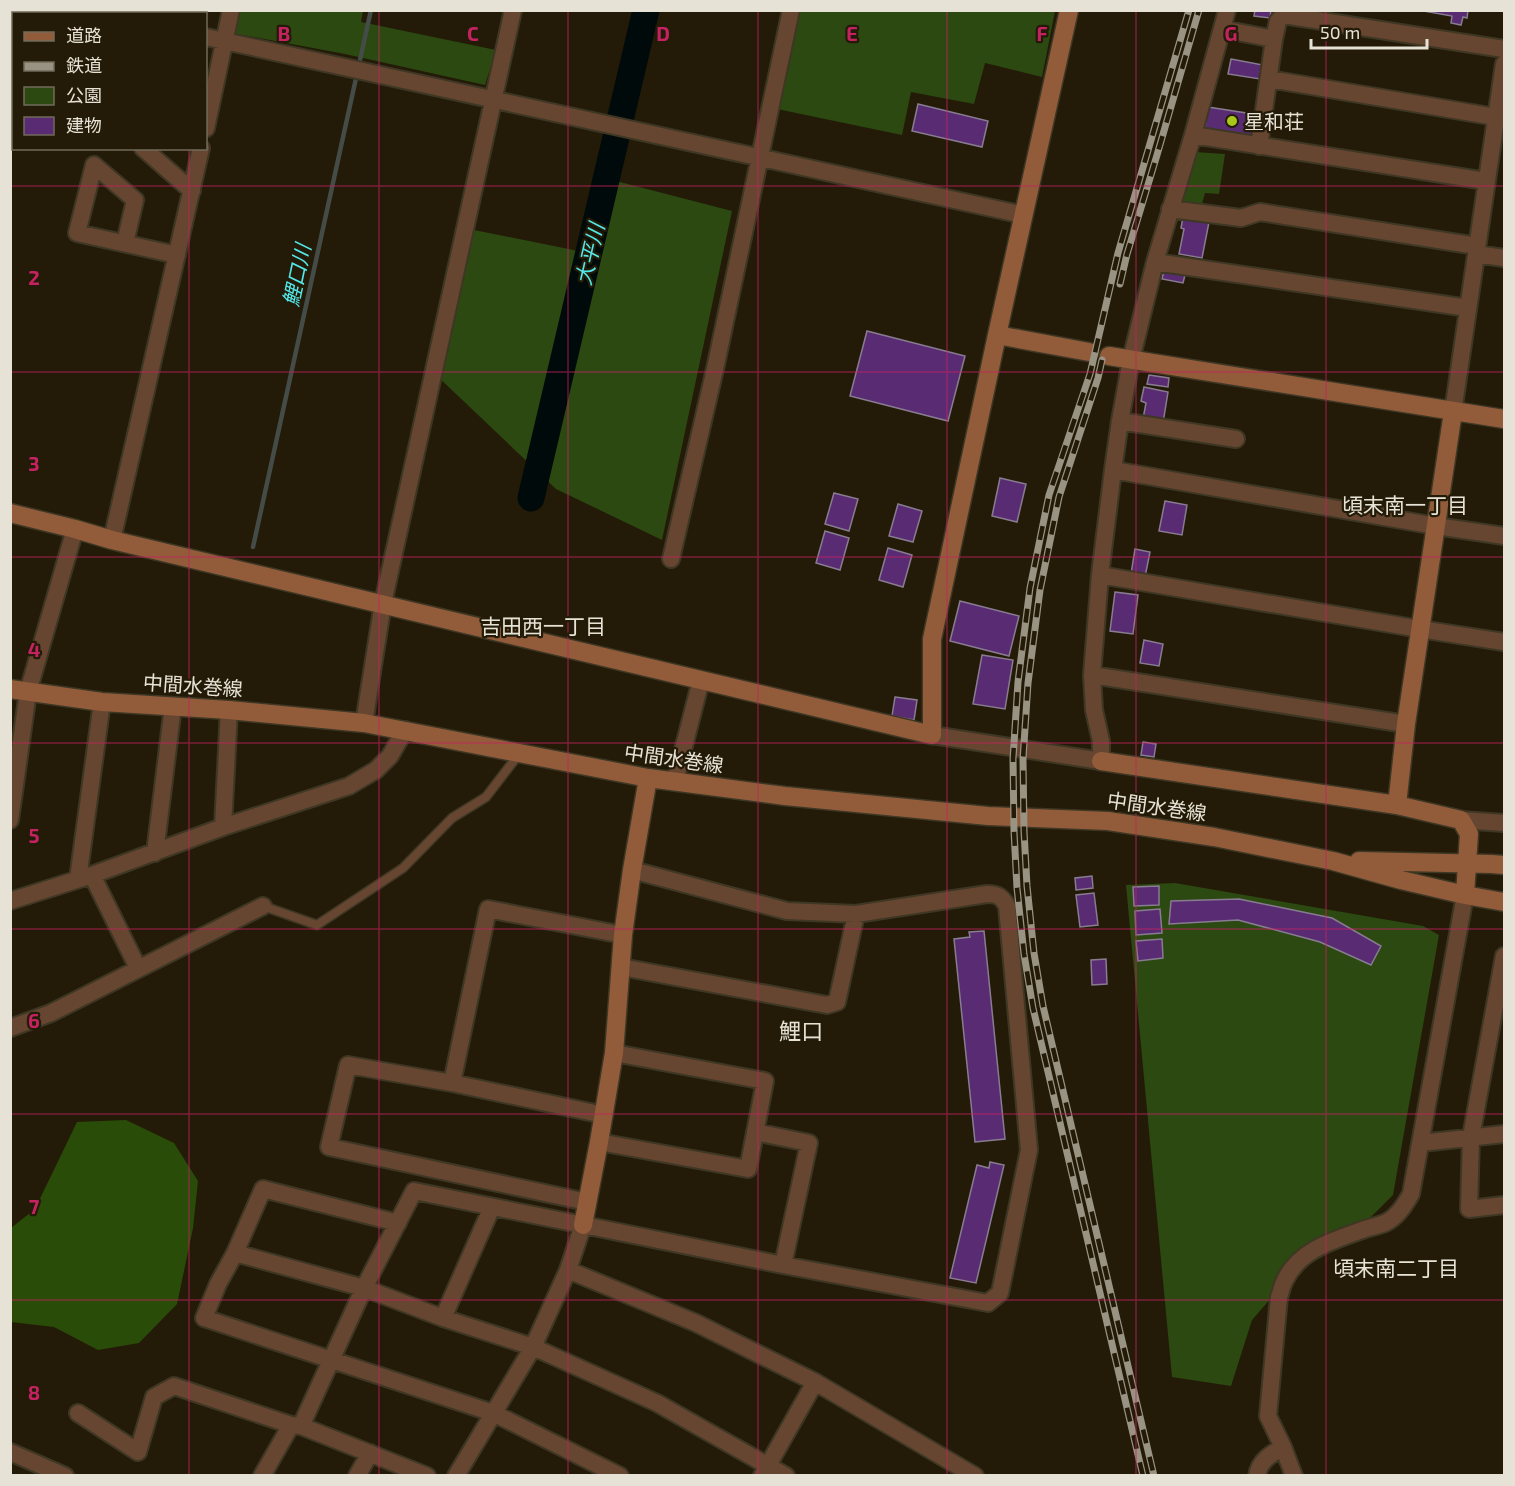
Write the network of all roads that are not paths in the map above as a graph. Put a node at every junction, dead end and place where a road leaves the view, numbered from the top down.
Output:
1 (231, 10) edge
2 (513, 10) edge
3 (791, 10) edge
4 (1069, 10) edge
5 (1227, 10) edge
6 (1222, 29) junction
7 (207, 37) edge
8 (1274, 39) junction
9 (225, 41) junction
10 (1504, 49) edge
11 (1504, 64) edge
12 (1269, 79) junction
13 (493, 100) junction
14 (1496, 117) junction
15 (207, 123) edge
16 (1193, 135) junction
17 (1259, 146) junction
18 (145, 150) edge
19 (201, 150) edge
20 (759, 158) junction
21 (1486, 181) junction
22 (192, 190) junction
23 (1170, 209) junction
24 (1023, 215) junction
25 (125, 243) junction
26 (1477, 250) junction
27 (177, 255) junction
28 (1504, 258) edge
29 (1155, 262) junction
30 (1468, 308) junction
31 (997, 335) junction
32 (1089, 352) dead end
33 (1109, 356) dead end
34 (1131, 360) junction
35 (1453, 412) junction
36 (1504, 419) edge
37 (1120, 421) junction
38 (1236, 439) dead end
39 (1113, 471) junction
40 (10, 513) edge
41 (1436, 526) junction
42 (75, 529) junction
43 (1504, 536) edge
44 (112, 540) junction
45 (671, 559) dead end
46 (1100, 575) junction
47 (383, 603) junction
48 (1420, 629) junction
49 (1504, 642) edge
50 (1092, 675) junction
51 (701, 681) junction
52 (19, 691) edge
53 (102, 702) junction
54 (173, 706) junction
55 (229, 710) junction
56 (364, 723) junction
57 (1406, 724) junction
58 (405, 730) junction
59 (932, 735) junction
60 (519, 754) junction
61 (1101, 761) junction
62 (648, 778) junction
63 (675, 781) junction
64 (1397, 804) junction
65 (10, 820) edge
66 (1461, 820) junction
67 (1504, 823) edge
68 (223, 827) junction
69 (155, 853) junction
70 (1333, 861) junction
71 (1466, 864) junction
72 (1504, 865) edge
73 (632, 870) junction
74 (85, 877) junction
75 (1465, 895) junction
76 (10, 901) edge
77 (1504, 902) edge
78 (263, 906) joint
79 (856, 914) junction
80 (624, 934) junction
81 (1504, 956) edge
82 (621, 967) junction
83 (138, 968) junction
84 (10, 1028) edge
85 (614, 1053) junction
86 (452, 1083) junction
87 (604, 1115) junction
88 (755, 1132) junction
89 (1504, 1134) edge
90 (1471, 1137) junction
91 (599, 1142) junction
92 (1421, 1143) junction
93 (587, 1202) junction
94 (1504, 1205) edge
95 (492, 1207) junction
96 (398, 1223) junction
97 (583, 1225) junction
98 (235, 1253) junction
99 (783, 1265) junction
100 (568, 1270) junction
101 (364, 1288) junction
102 (443, 1318) junction
103 (533, 1347) junction
104 (331, 1360) junction
105 (815, 1382) junction
106 (78, 1413) dead end
107 (493, 1413) junction
108 (296, 1426) junction
109 (1283, 1447) junction
110 (10, 1452) edge
111 (370, 1453) junction
112 (765, 1470) edge
113 (65, 1476) edge
114 (262, 1476) edge
115 (357, 1476) edge
116 (427, 1476) edge
117 (456, 1476) edge
118 (620, 1476) edge
119 (786, 1476) edge
120 (975, 1476) edge
121 (1257, 1476) edge
122 (1294, 1476) edge

1 - 9 street
2 - 13 street
3 - 20 street
4 - 24 street
5 - 6 street
6 - 8 street
6 - 16 street
7 - 9 street
8 - 10 street
8 - 12 street
9 - 13 street
9 - 15 street
11 - 14 street
12 - 14 street
12 - 17 street
13 - 20 street
13 - 47 street
14 - 21 street
16 - 17 street
16 - 23 street
17 - 21 street
18 - 22 street
19 - 22 street
20 - 24 street
20 - 45 street
21 - 26 street
22 - 27 street
23 - 26 street
23 - 29 street
24 - 31 street
25 - 25 street
25 - 27 street
26 - 28 street
26 - 30 street
27 - 44 street
29 - 30 street
29 - 34 street
30 - 35 street
31 - 32 street
31 - 59 street
33 - 34 street
34 - 35 street
34 - 37 street
35 - 36 street
35 - 41 street
37 - 38 street
37 - 39 street
39 - 41 street
39 - 46 street
40 - 42 street
41 - 43 street
41 - 48 street
42 - 44 street
42 - 52 street
44 - 47 street
46 - 48 street
46 - 50 street
47 - 51 street
47 - 56 street
48 - 49 street
48 - 57 street
50 - 57 street
50 - 61 street
51 - 59 street
51 - 63 street
52 - 53 street, 中間水巻線
52 - 65 street
53 - 54 street, 中間水巻線
53 - 74 street
54 - 55 street, 中間水巻線
54 - 69 street
55 - 56 street, 中間水巻線
55 - 68 street
56 - 58 street, 中間水巻線
57 - 64 street
58 - 60 street, 中間水巻線
58 - 68 street
59 - 61 street
60 - 62 street, 中間水巻線
60 - 78 lane
61 - 64 street
62 - 63 street, 中間水巻線
62 - 73 street
63 - 70 street, 中間水巻線
64 - 66 street
66 - 67 street
66 - 71 street
68 - 69 street
69 - 74 street
70 - 71 street, 中間水巻線
70 - 75 street, 中間水巻線
71 - 72 street, 中間水巻線
71 - 75 street
73 - 79 street
73 - 80 street
74 - 76 street
74 - 83 street
75 - 77 street, 中間水巻線
75 - 92 street
78 - 83 street
79 - 82 street
79 - 99 street
80 - 82 street
80 - 86 street
81 - 90 street
82 - 85 street
83 - 84 street
85 - 87 street
85 - 88 street
86 - 87 street
86 - 93 street
87 - 91 street
88 - 91 street
88 - 99 street
89 - 90 street
90 - 92 street
90 - 94 street
91 - 93 street
92 - 109 street
93 - 97 street
95 - 96 street
95 - 97 street
95 - 102 street
96 - 98 street
96 - 101 street
97 - 99 street
97 - 100 street
98 - 101 street
98 - 104 street
100 - 103 street
100 - 105 street
101 - 102 street
101 - 104 street
102 - 103 street
103 - 107 street
103 - 112 street
104 - 107 street
104 - 108 street
105 - 112 street
105 - 120 street
106 - 108 street
107 - 117 street
107 - 118 street
108 - 111 street
108 - 114 street
109 - 121 street
109 - 122 street
110 - 113 street
111 - 115 street
111 - 116 street
112 - 119 street

